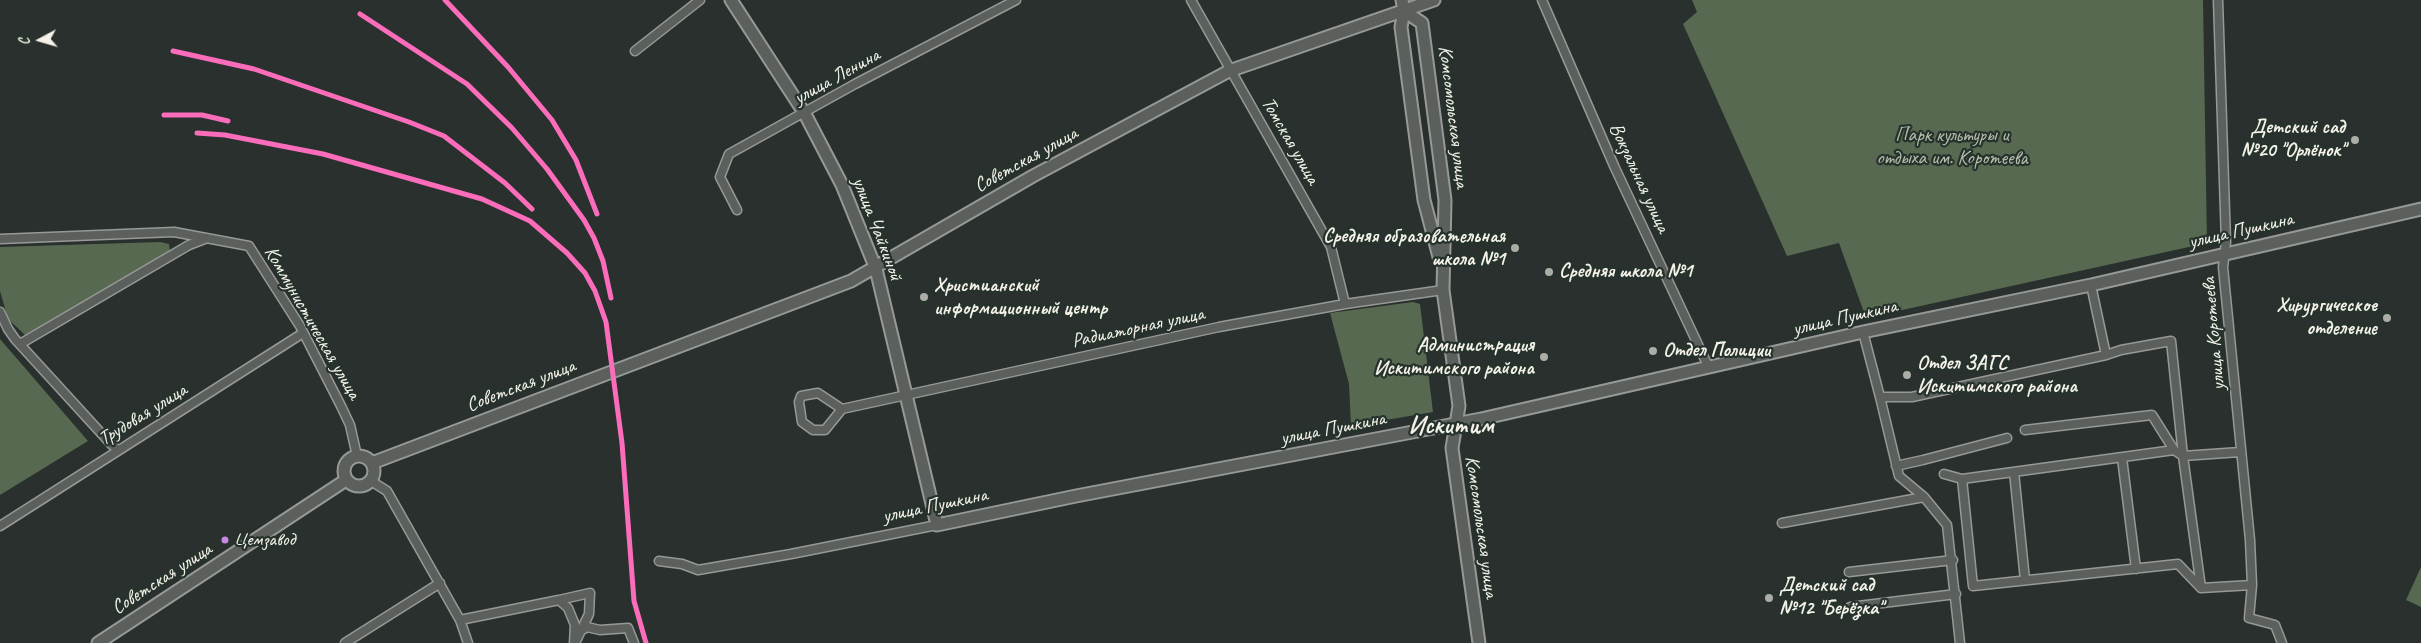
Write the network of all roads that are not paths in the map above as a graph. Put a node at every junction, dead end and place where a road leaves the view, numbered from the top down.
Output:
1 (700, 0) edge
2 (731, 0) edge
3 (1016, 0) edge
4 (1191, 0) edge
5 (1434, 0) edge
6 (1542, 0) edge
7 (2218, 0) edge
8 (1403, 6) edge
9 (635, 51) dead end
10 (1229, 71) junction
11 (805, 114) junction
12 (2421, 209) edge
13 (737, 210) dead end
14 (207, 238) junction
15 (0, 240) edge
16 (2226, 253) junction
17 (1442, 268) junction
18 (876, 269) junction
19 (2091, 285) junction
20 (1443, 290) junction
21 (1345, 304) junction
22 (0, 312) edge
23 (4, 329) edge
24 (1863, 332) junction
25 (303, 333) junction
26 (20, 344) junction
27 (2106, 355) junction
28 (1710, 368) junction
29 (905, 393) junction
30 (1880, 397) junction
31 (842, 408) junction
32 (1457, 424) junction
33 (2025, 430) dead end
34 (2007, 438) dead end
35 (118, 450) junction
36 (2174, 450) junction
37 (2240, 452) junction
38 (357, 456) junction
39 (2183, 456) junction
40 (2122, 458) junction
41 (372, 464) junction
42 (1896, 466) junction
43 (2014, 472) junction
44 (1944, 474) dead end
45 (1962, 479) junction
46 (346, 480) junction
47 (371, 481) junction
48 (1924, 498) junction
49 (1782, 524) dead end
50 (937, 525) junction
51 (0, 526) edge
52 (1953, 560) junction
53 (659, 561) dead end
54 (2136, 569) junction
55 (1850, 572) dead end
56 (2025, 580) junction
57 (440, 584) junction
58 (2252, 584) junction
59 (2201, 588) junction
60 (1956, 594) junction
61 (560, 600) junction
62 (1850, 607) dead end
63 (460, 620) junction
64 (584, 629) junction
65 (98, 643) edge
66 (345, 643) edge
67 (468, 643) edge
68 (574, 643) edge
69 (634, 643) edge
70 (1479, 643) edge
71 (1960, 643) edge
72 (2282, 643) edge

1 - 9 street
2 - 11 main road, улица Чайкиной
3 - 11 street, улица Ленина
4 - 10 street, Томская улица
5 - 8 main road, Советская улица
6 - 28 street, Вокзальная улица
7 - 16 street, улица Коротеева
8 - 10 main road, Советская улица
8 - 17 main road, Комсомольская улица
8 - 17 main road, Комсомольская улица
10 - 18 main road, Советская улица
10 - 21 street, Томская улица
11 - 13 street, улица Ленина
11 - 18 main road, улица Чайкиной
12 - 16 main road, улица Пушкина
14 - 15 street, Коммунистическая улица
14 - 25 street, Коммунистическая улица
14 - 26 street
16 - 19 main road, улица Пушкина
16 - 37 street, улица Коротеева
17 - 20 main road, Комсомольская улица
18 - 29 main road, улица Чайкиной
18 - 41 main road, Советская улица
19 - 24 main road, улица Пушкина
19 - 27 street
20 - 21 street, Радиаторная улица
20 - 32 main road, Комсомольская улица
21 - 29 street, Радиаторная улица
22 - 23 street
23 - 26 street
24 - 28 main road, улица Пушкина
24 - 30 street
25 - 35 street, Трудовая улица
25 - 38 street, Коммунистическая улица
26 - 35 street
27 - 30 street
27 - 39 street
28 - 32 main road, улица Пушкина
29 - 31 street, Радиаторная улица
29 - 50 main road, улица Чайкиной
30 - 42 street
31 - 31 street
32 - 50 main road, улица Пушкина
32 - 70 main road, Комсомольская улица
33 - 36 street
34 - 42 street
35 - 51 street, Трудовая улица
36 - 39 street
36 - 40 street
37 - 39 street
37 - 58 street, улица Коротеева
38 - 41 main road
38 - 46 main road
39 - 59 street
40 - 43 street
40 - 54 street
41 - 47 main road
42 - 48 street
43 - 45 street
43 - 56 street
44 - 45 street
45 - 56 street
46 - 47 main road
46 - 65 main road, Советская улица
47 - 57 street
48 - 49 street
48 - 52 street
50 - 53 street, улица Пушкина
52 - 55 street
52 - 60 street
54 - 56 street
54 - 59 street
57 - 63 street
57 - 66 street
58 - 59 street
58 - 72 street, улица Коротеева
60 - 62 street
60 - 71 street
61 - 63 street
61 - 64 street
61 - 68 street
63 - 67 street
64 - 68 street
64 - 69 street

